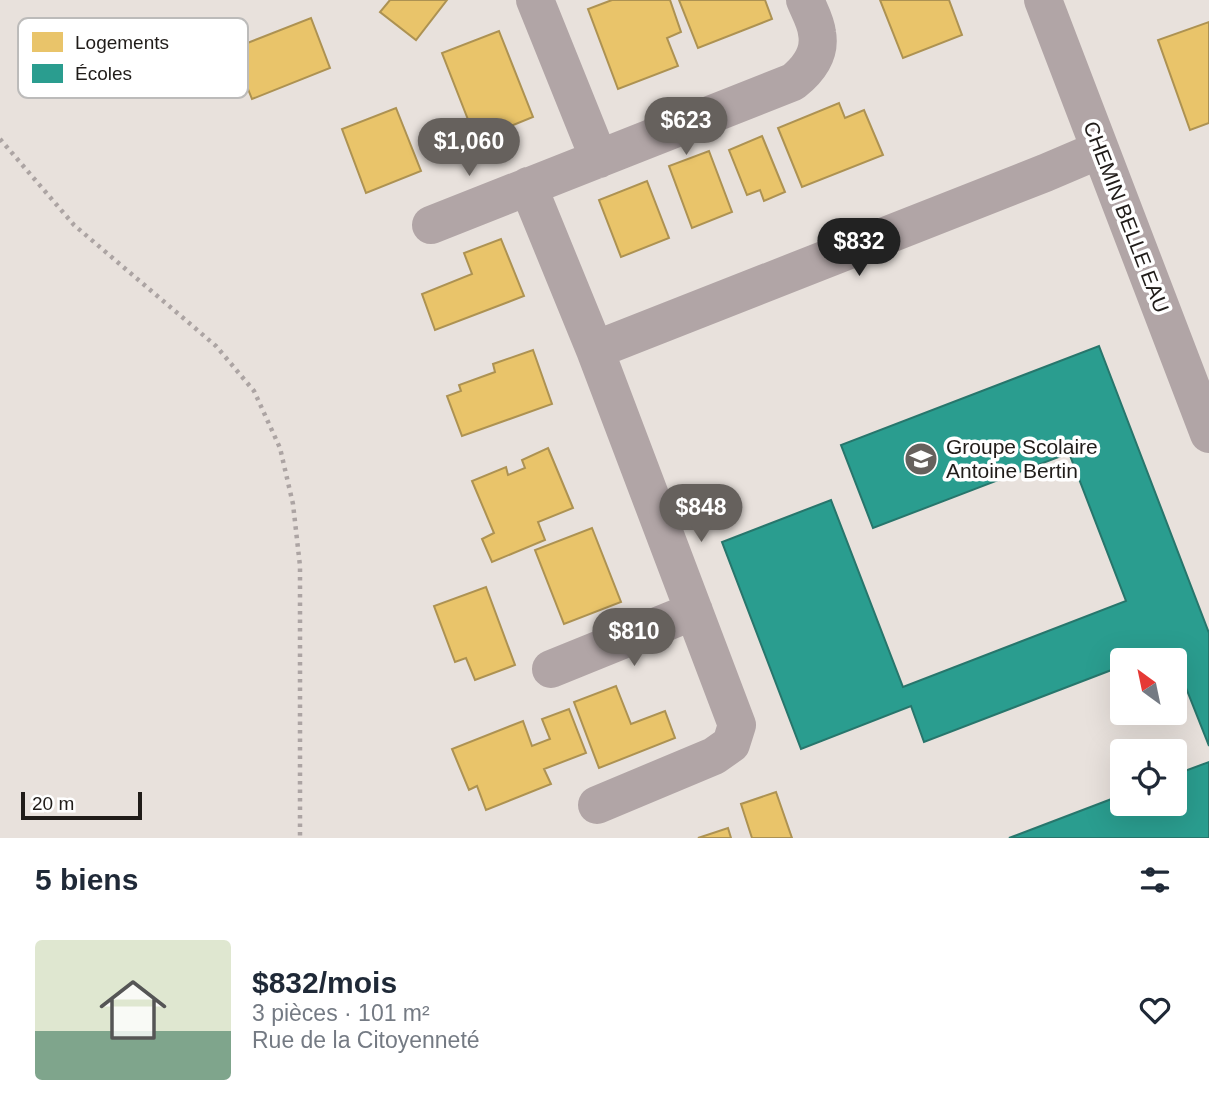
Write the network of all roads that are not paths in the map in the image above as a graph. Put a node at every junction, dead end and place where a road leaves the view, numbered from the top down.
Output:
1 (535, 0) edge
2 (805, 0) edge
3 (1043, 0) edge
4 (1100, 150) junction
5 (598, 159) junction
6 (528, 186) junction
7 (431, 225) dead end
8 (595, 350) junction
9 (1209, 434) edge
10 (694, 611) junction
11 (551, 669) dead end
12 (597, 805) dead end

1 - 5 street
2 - 5 street
3 - 4 street, CHEMIN BELLE EAU
4 - 8 street
4 - 9 street, CHEMIN BELLE EAU
5 - 6 street
6 - 7 street
6 - 8 street
8 - 10 street
10 - 11 street
10 - 12 street

